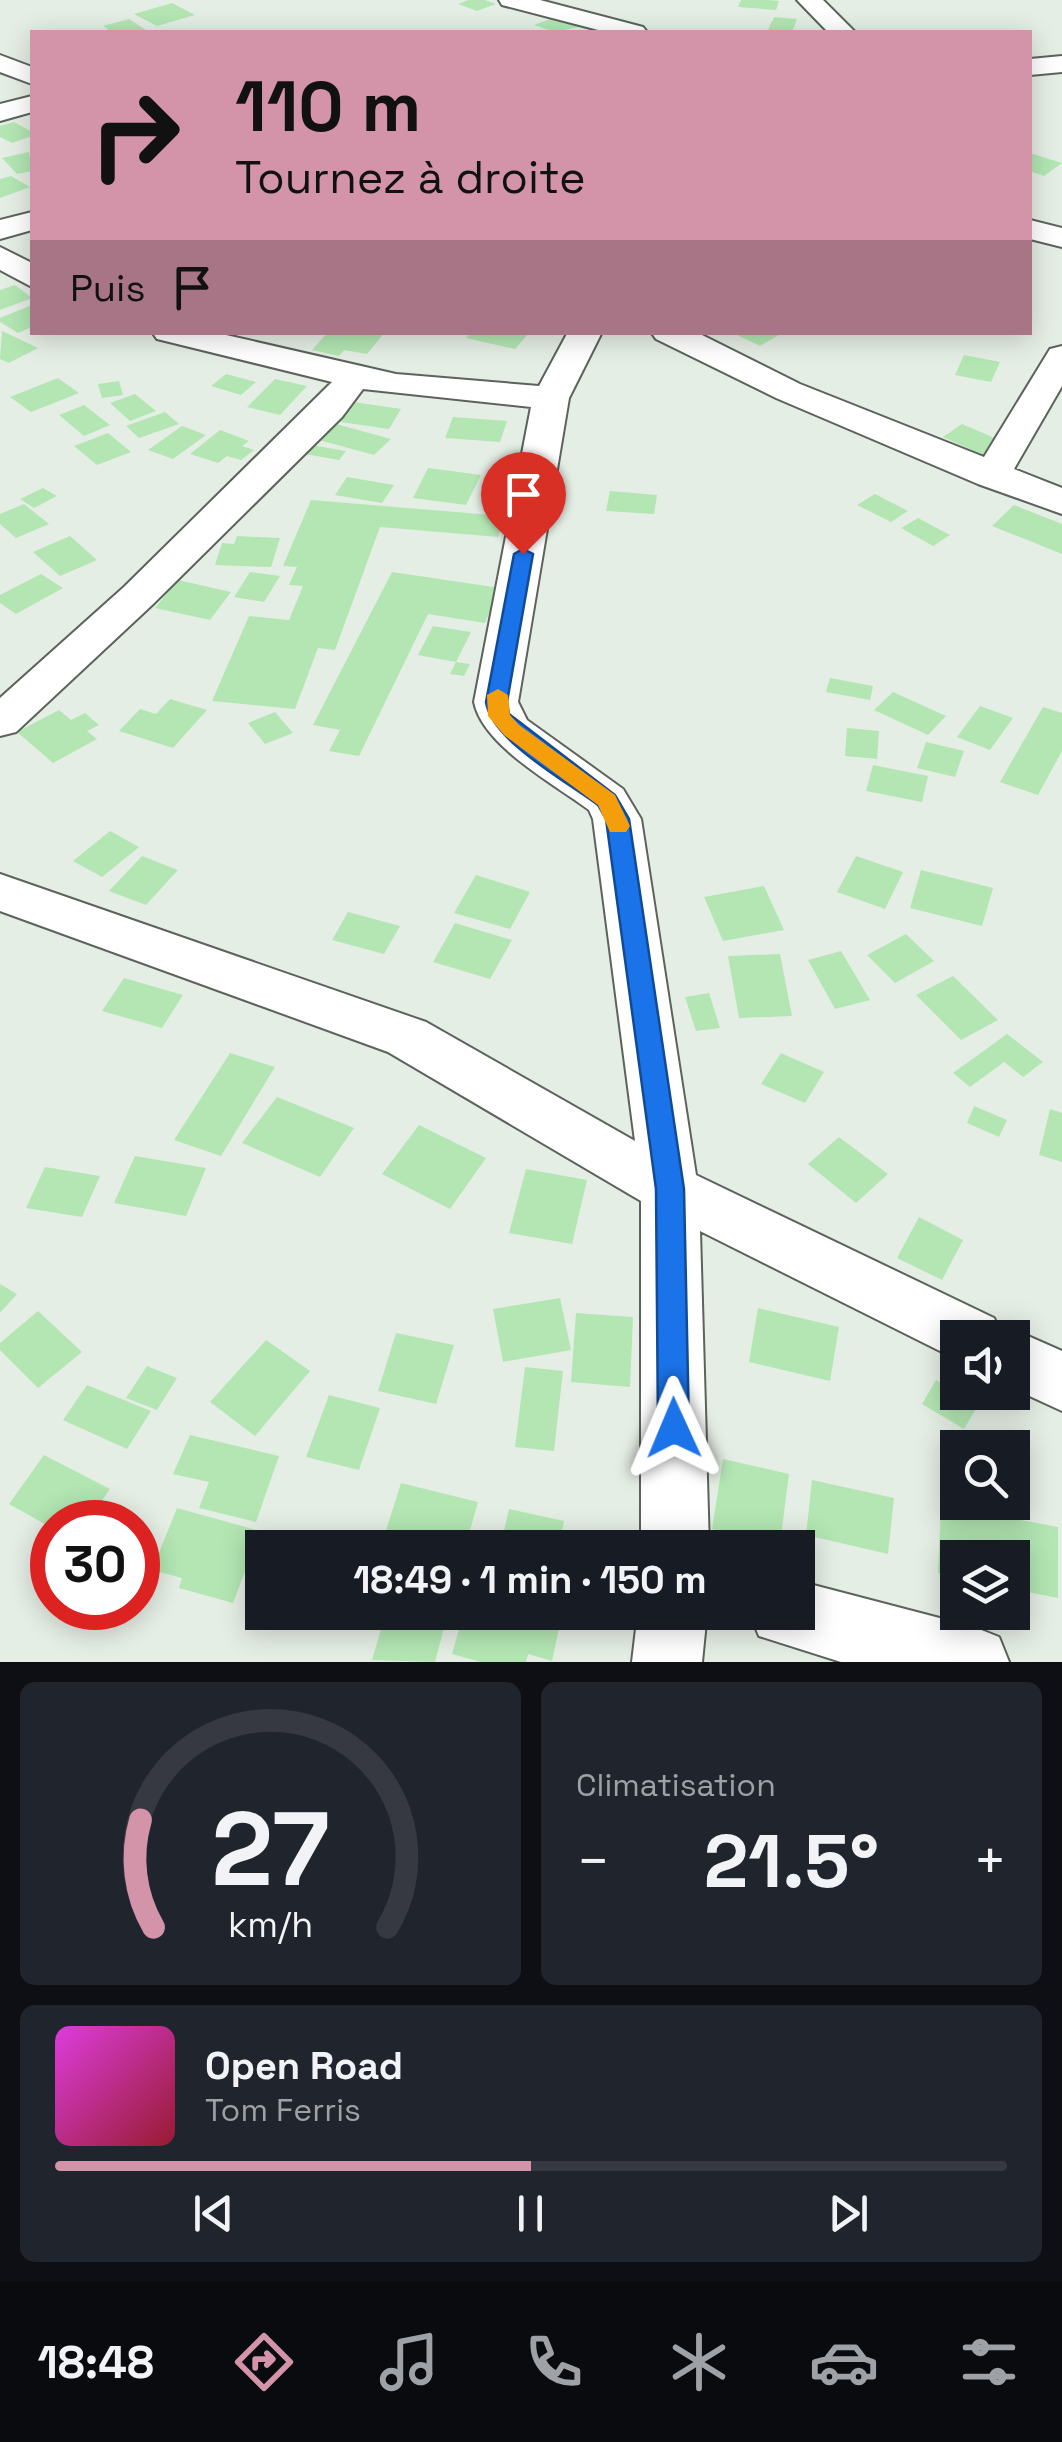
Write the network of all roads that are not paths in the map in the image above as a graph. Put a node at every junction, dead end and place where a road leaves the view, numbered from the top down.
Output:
1 (510, 0) edge
2 (810, 0) edge
3 (626, 30) edge
4 (840, 30) edge
5 (0, 63) edge
6 (1062, 64) edge
7 (1032, 67) edge
8 (30, 75) edge
9 (30, 105) edge
10 (0, 113) edge
11 (30, 222) edge
12 (0, 230) edge
13 (1032, 230) edge
14 (1062, 238) edge
15 (0, 256) edge
16 (30, 276) edge
17 (181, 335) edge
18 (583, 335) edge
19 (674, 335) edge
20 (1062, 356) edge
21 (354, 377) junction
22 (551, 398) junction
23 (991, 476) junction
24 (1062, 502) edge
25 (0, 722) edge
26 (0, 892) edge
27 (670, 1189) junction
28 (940, 1322) edge
29 (1030, 1366) edge
30 (1062, 1382) edge
31 (675, 1530) edge
32 (815, 1620) edge
33 (670, 1630) edge
34 (666, 1662) edge
35 (974, 1662) edge

1 - 3 street
2 - 4 street
5 - 8 street
6 - 7 street
9 - 10 street
11 - 12 street
13 - 14 street
15 - 16 street
17 - 21 street
18 - 22 street
19 - 23 street
20 - 23 street
21 - 22 street
21 - 25 street
22 - 27 street
23 - 24 street
26 - 27 street
27 - 28 street
27 - 31 street
29 - 30 street
32 - 35 street
33 - 34 street

